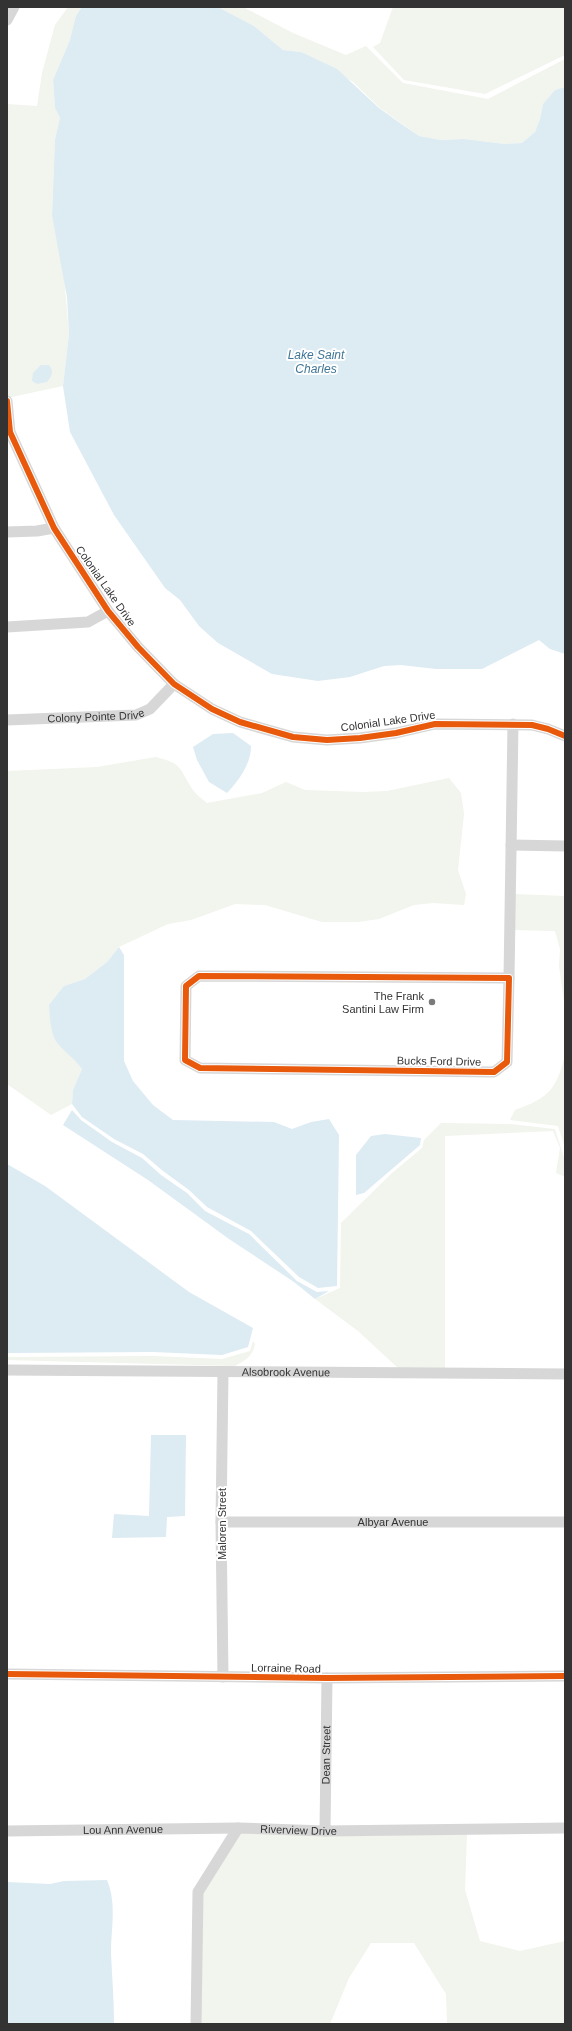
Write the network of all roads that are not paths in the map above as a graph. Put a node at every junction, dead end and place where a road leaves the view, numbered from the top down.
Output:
1 (14, 7) edge
2 (7, 20) edge
3 (7, 401) edge
4 (9, 432) edge
5 (54, 528) junction
6 (7, 532) edge
7 (108, 611) junction
8 (7, 627) edge
9 (174, 684) junction
10 (7, 720) edge
11 (512, 724) junction
12 (565, 736) edge
13 (511, 845) junction
14 (565, 846) edge
15 (510, 978) junction
16 (7, 1370) edge
17 (224, 1372) junction
18 (565, 1374) edge
19 (221, 1522) junction
20 (565, 1522) edge
21 (7, 1674) edge
22 (565, 1676) edge
23 (223, 1677) junction
24 (327, 1678) junction
25 (238, 1828) junction
26 (565, 1828) edge
27 (7, 1831) edge
28 (325, 1831) junction
29 (196, 2024) edge

1 - 2 street
3 - 4 street, Colonial Lake Drive
4 - 5 street, Colonial Lake Drive
5 - 6 street
5 - 7 street, Colonial Lake Drive
7 - 8 street
7 - 9 street, Colonial Lake Drive
9 - 10 street, Colony Pointe Drive
9 - 11 street, Colonial Lake Drive
11 - 12 street, Colonial Lake Drive
11 - 13 street, Bucks Ford Drive
13 - 14 street
13 - 15 street, Bucks Ford Drive
15 - 15 street, Bucks Ford Drive
16 - 17 street, Alsobrook Avenue
17 - 18 street, Alsobrook Avenue
17 - 19 street, Maloren Street
19 - 20 street, Albyar Avenue
19 - 23 street, Maloren Street
21 - 23 street, Lorraine Road
22 - 24 street, Lorraine Road
23 - 24 street, Lorraine Road
24 - 28 street, Dean Street
25 - 27 street, Lou Ann Avenue
25 - 28 street, Riverview Drive
25 - 29 street
26 - 28 street, Riverview Drive

